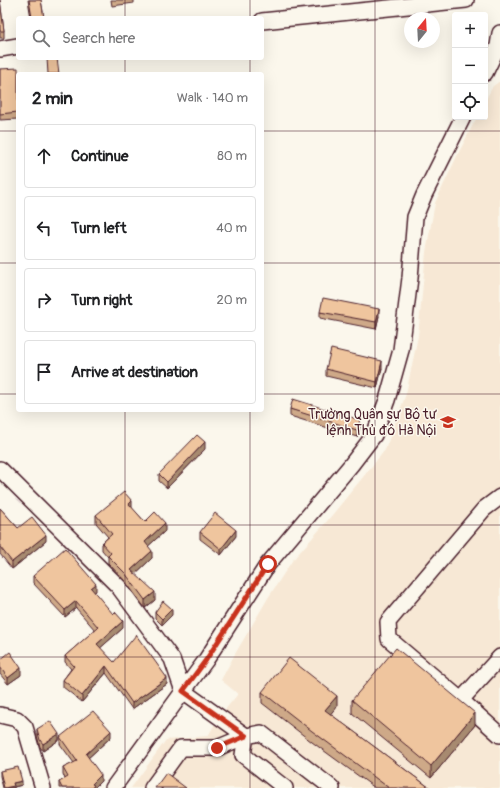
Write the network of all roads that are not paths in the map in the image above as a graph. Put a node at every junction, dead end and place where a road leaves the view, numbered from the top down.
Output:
1 (466, 0) edge
2 (264, 21) edge
3 (499, 43) edge
4 (16, 46) edge
5 (0, 49) edge
6 (488, 67) edge
7 (461, 120) edge
8 (0, 469) edge
9 (500, 497) edge
10 (500, 657) edge
11 (183, 691) junction
12 (461, 700) junction
13 (0, 715) edge
14 (500, 735) edge
15 (246, 736) junction
16 (43, 788) edge
17 (113, 788) edge
18 (152, 788) edge
19 (285, 788) edge
20 (332, 788) edge

1 - 2 street
3 - 6 street
4 - 5 street
7 - 11 street
8 - 11 street
9 - 12 street
10 - 12 street
11 - 15 street
11 - 17 street
12 - 14 street
13 - 16 street
15 - 18 street
15 - 19 street
15 - 20 street

